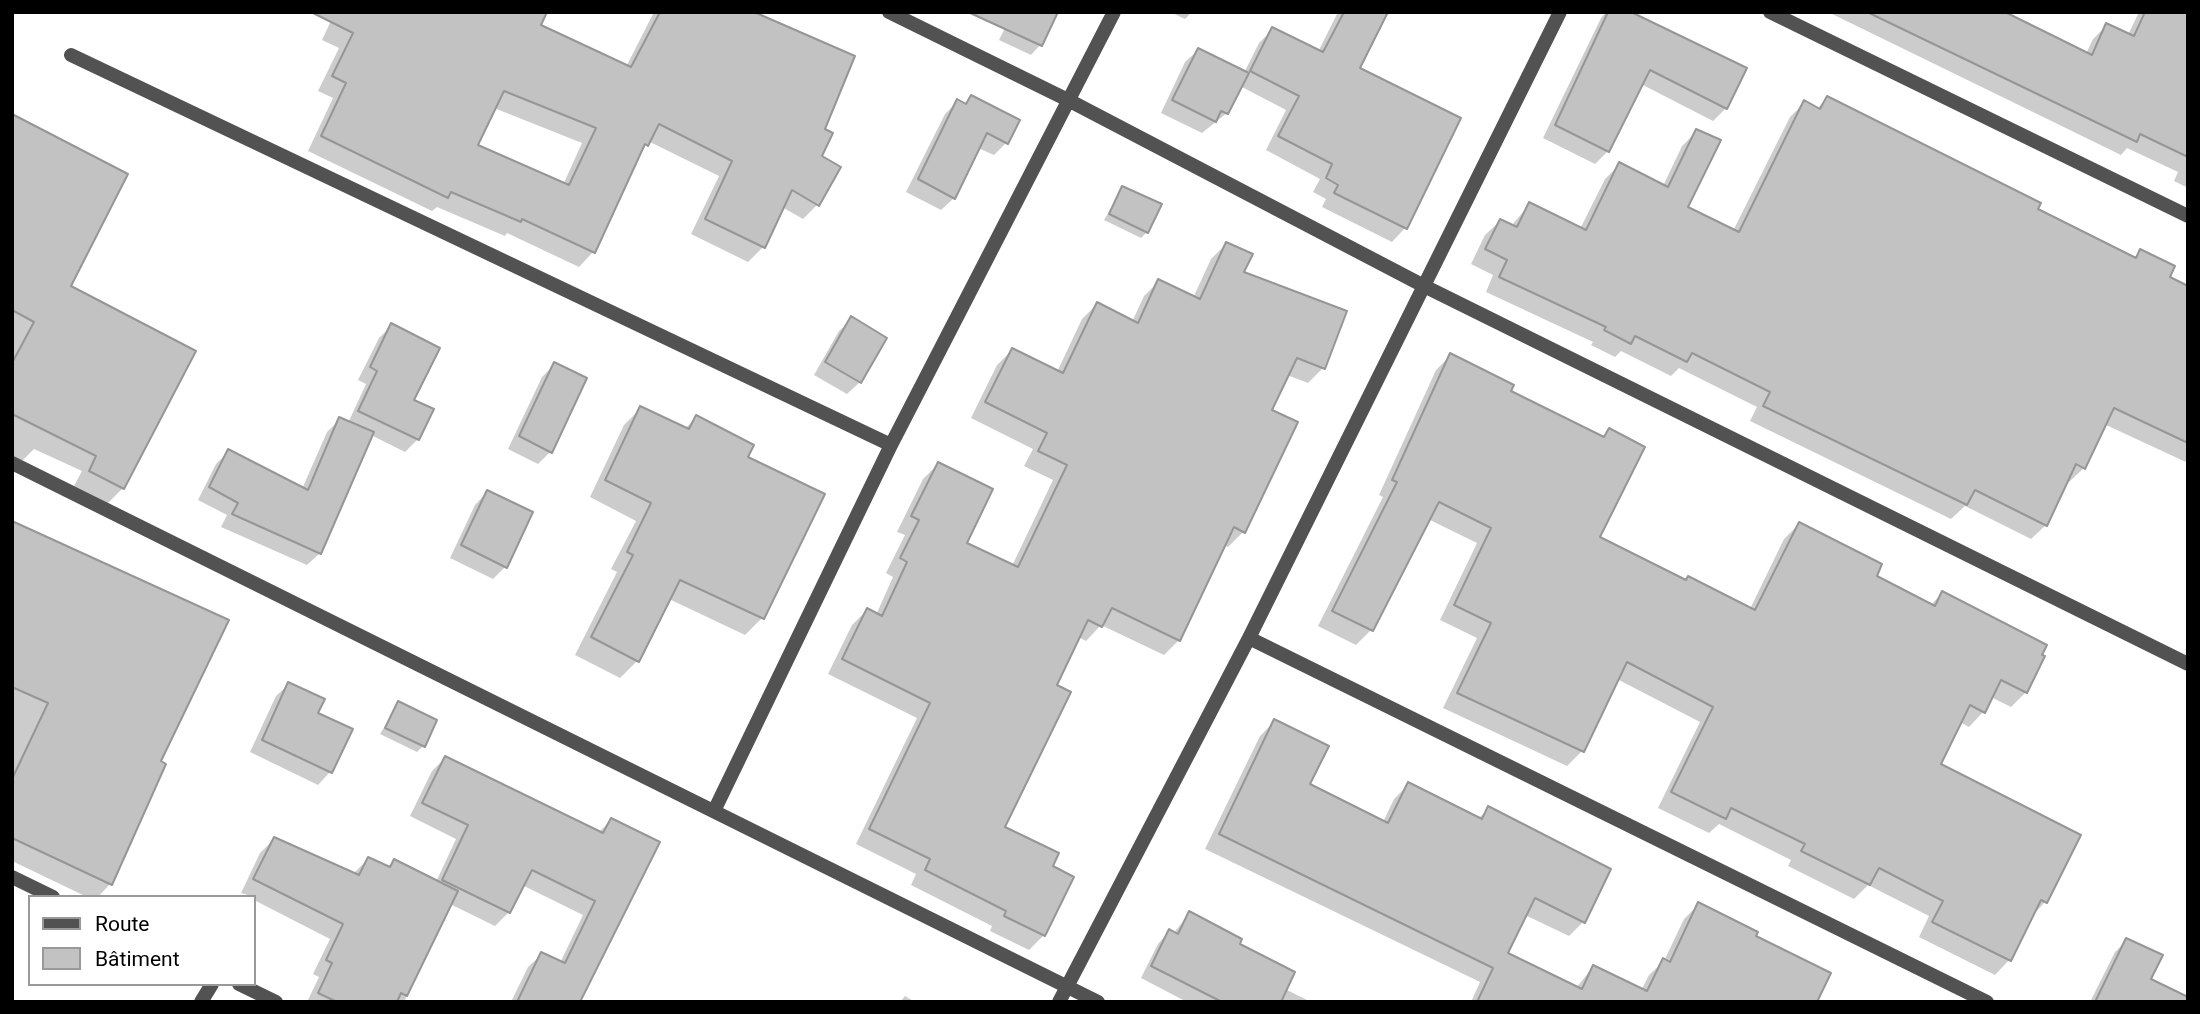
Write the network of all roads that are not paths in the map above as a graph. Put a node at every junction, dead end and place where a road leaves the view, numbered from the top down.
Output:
1 (889, 12) edge
2 (1114, 12) edge
3 (1560, 12) edge
4 (1770, 12) edge
5 (71, 55) dead end
6 (1070, 101) junction
7 (2188, 216) edge
8 (1424, 286) junction
9 (891, 445) junction
10 (12, 463) edge
11 (1249, 638) junction
12 (2188, 664) edge
13 (715, 811) junction
14 (12, 877) edge
15 (49, 895) edge
16 (211, 986) edge
17 (243, 986) edge
18 (1067, 987) junction
19 (201, 1002) edge
20 (276, 1002) edge
21 (1059, 1002) edge
22 (1098, 1002) edge
23 (1987, 1002) edge

1 - 6 street
2 - 6 street
3 - 8 street
4 - 7 street
5 - 9 street
6 - 8 street
6 - 9 street
8 - 11 street
8 - 12 street
9 - 13 street
10 - 13 street
11 - 18 street
11 - 23 street
13 - 18 street
14 - 15 street
16 - 19 street
17 - 20 street
18 - 21 street
18 - 22 street

